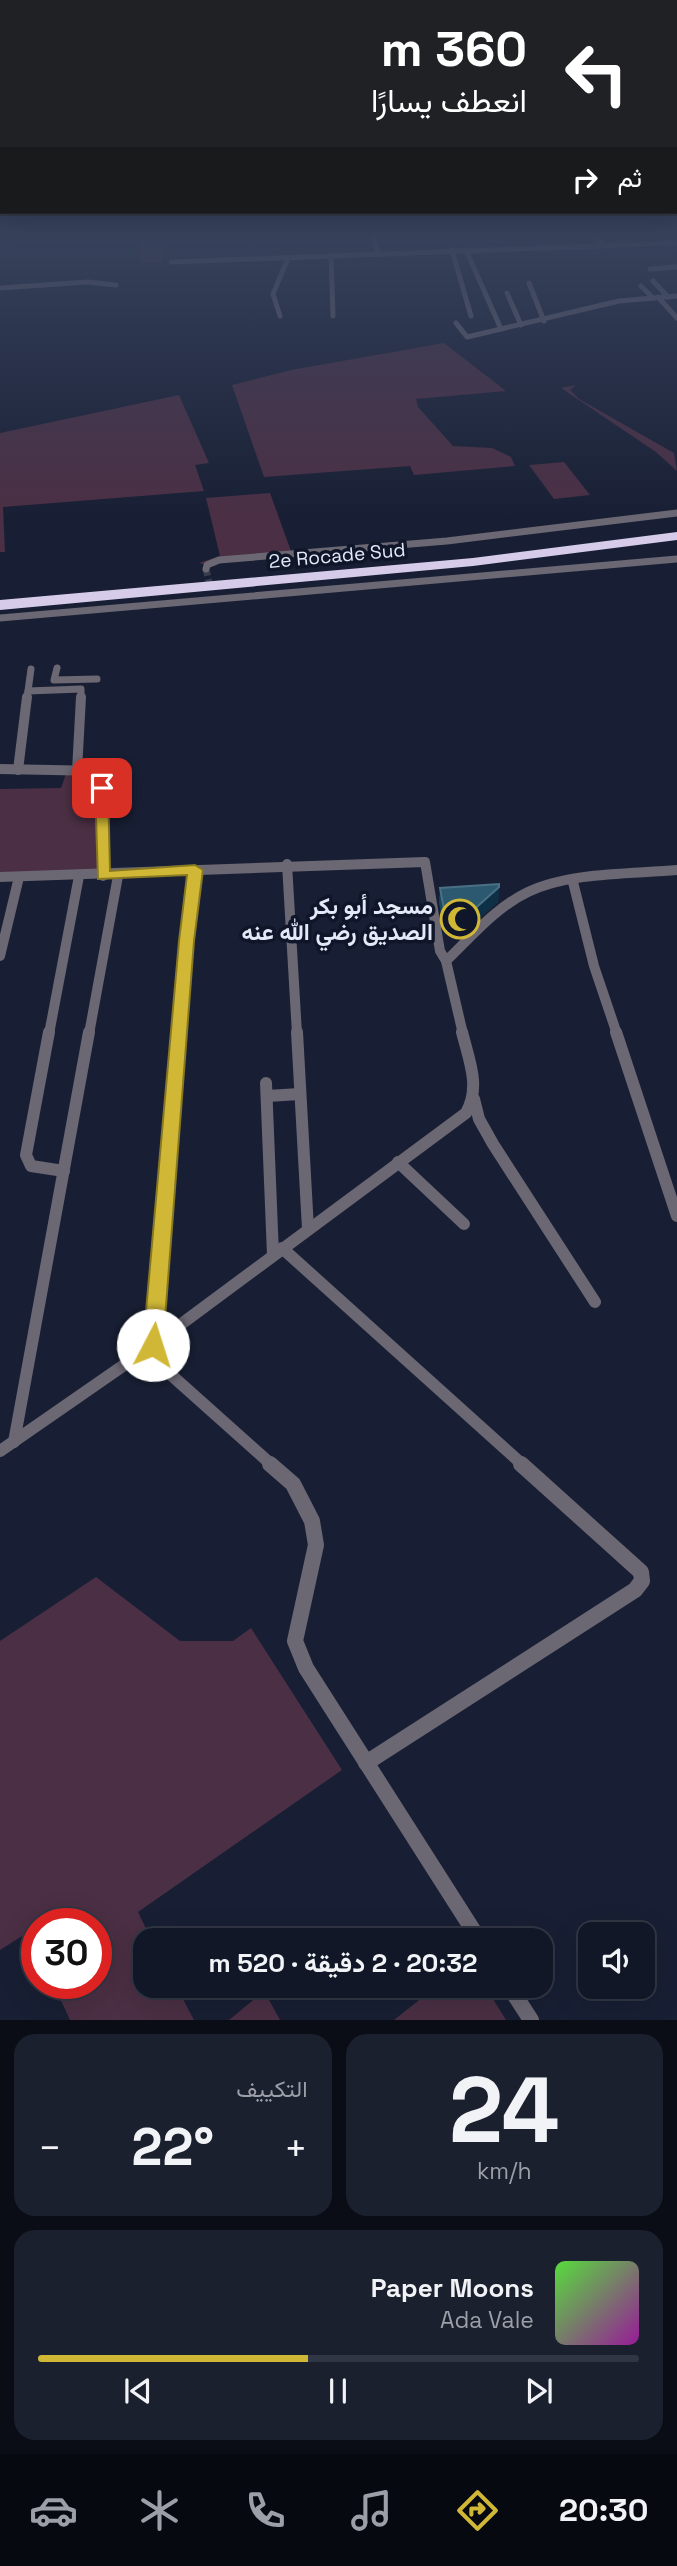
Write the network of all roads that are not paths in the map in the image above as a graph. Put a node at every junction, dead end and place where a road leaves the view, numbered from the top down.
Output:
1 (462, 330) edge
2 (496, 330) edge
3 (677, 513) edge
4 (677, 525) edge
5 (677, 536) edge
6 (677, 559) edge
7 (206, 569) dead end
8 (211, 590) tunnel mouth
9 (0, 593) edge
10 (213, 601) junction
11 (0, 605) edge
12 (0, 618) edge
13 (57, 668) dead end
14 (31, 669) dead end
15 (97, 680) dead end
16 (77, 685) junction
17 (28, 691) junction
18 (0, 769) edge
19 (18, 770) junction
20 (77, 771) junction
21 (287, 864) junction
22 (195, 870) junction
23 (677, 870) edge
24 (79, 876) junction
25 (103, 876) junction
26 (118, 876) junction
27 (0, 877) edge
28 (19, 877) junction
29 (573, 882) junction
30 (0, 956) edge
31 (446, 961) junction
32 (266, 1083) dead end
33 (300, 1094) junction
34 (267, 1096) junction
35 (474, 1099) junction
36 (398, 1162) junction
37 (64, 1171) junction
38 (677, 1216) edge
39 (464, 1224) dead end
40 (308, 1228) junction
41 (277, 1251) junction
42 (595, 1302) dead end
43 (153, 1345) junction
44 (14, 1442) junction
45 (0, 1451) edge
46 (366, 1763) junction
47 (472, 1928) edge
48 (517, 1998) edge
49 (531, 2020) edge

1 - 2 street
3 - 7 street
4 - 9 highway, 2e Rocade Sud
5 - 11 highway, 2e Rocade Sud
6 - 10 street
8 - 10 street
10 - 12 street
13 - 16 street
14 - 17 street
15 - 16 street
16 - 17 street
16 - 20 street
17 - 19 street
18 - 19 street
19 - 20 street
20 - 25 street
21 - 22 street
21 - 31 street
21 - 33 street
22 - 26 street
22 - 43 street
23 - 29 street
24 - 25 street
24 - 28 street
24 - 37 street
25 - 26 street
26 - 37 street
27 - 28 street
28 - 30 street
29 - 31 street
29 - 38 street
31 - 35 street
32 - 34 street
33 - 34 street
33 - 40 street
34 - 41 street
35 - 36 street
35 - 42 street
36 - 39 street
36 - 40 street
37 - 44 street
40 - 41 street
41 - 43 street
41 - 46 street
43 - 44 street
43 - 46 street
44 - 45 street
46 - 47 street
48 - 49 street

